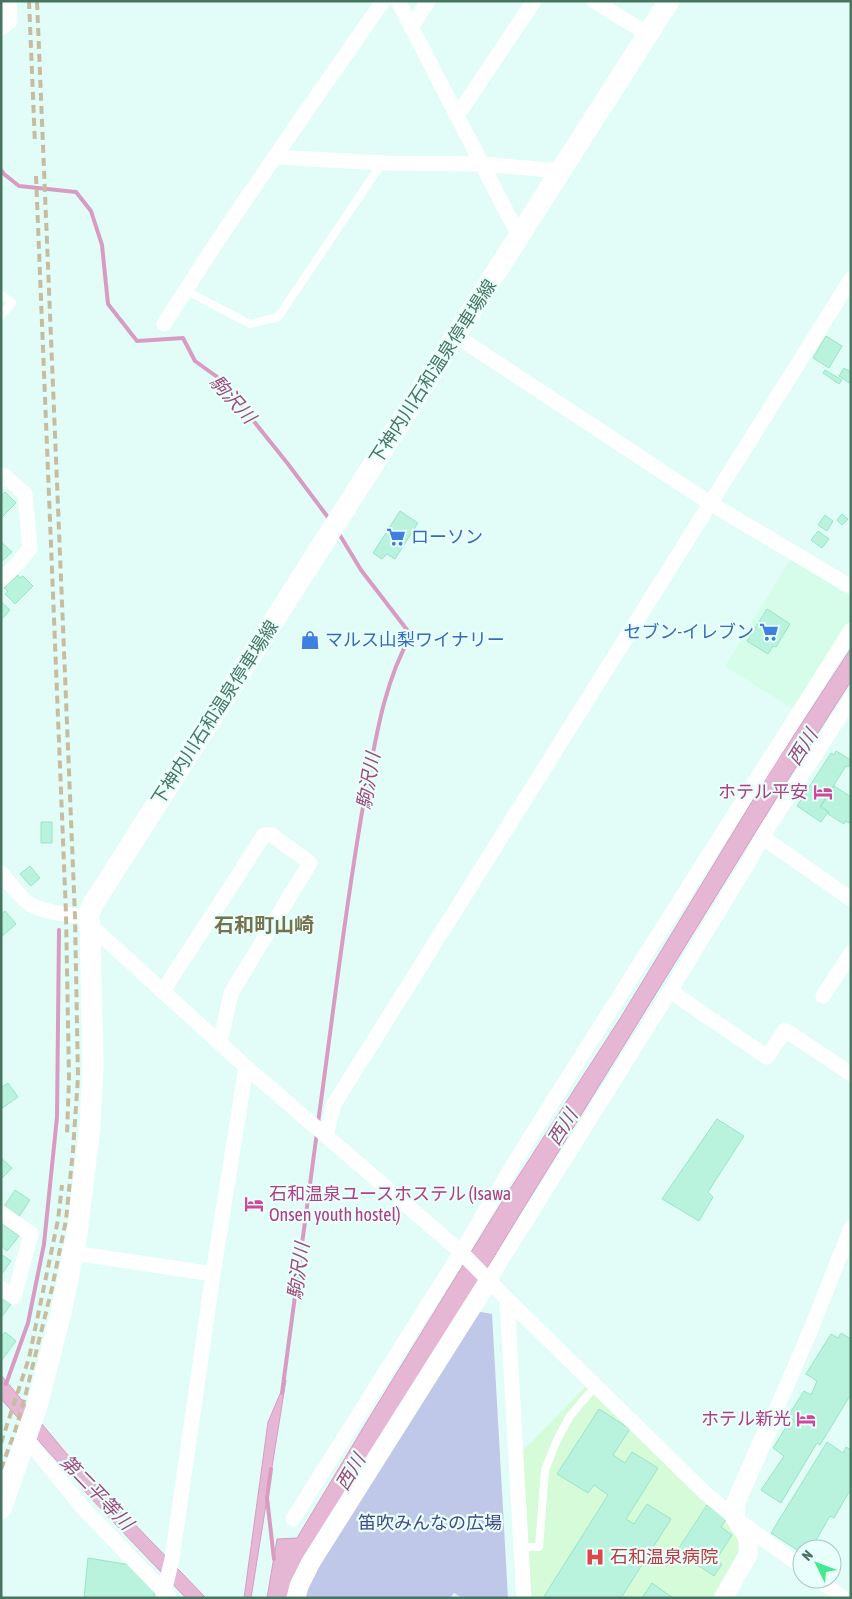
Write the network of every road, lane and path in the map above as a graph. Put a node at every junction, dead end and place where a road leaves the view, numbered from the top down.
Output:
1 (9, 1) edge
2 (383, 1) edge
3 (398, 1) edge
4 (428, 1) edge
5 (534, 1) edge
6 (594, 1) edge
7 (668, 1) edge
8 (1, 28) edge
9 (411, 28) junction
10 (648, 34) junction
11 (458, 116) junction
12 (275, 157) junction
13 (383, 163) junction
14 (483, 164) junction
15 (561, 171) junction
16 (519, 236) junction
17 (851, 279) edge
18 (185, 290) junction
19 (1, 294) edge
20 (1, 316) edge
21 (164, 324) dead end
22 (456, 336) junction
23 (1, 480) edge
24 (710, 503) junction
25 (1, 580) edge
26 (851, 587) edge
27 (851, 630) edge
28 (851, 699) edge
29 (762, 837) junction
30 (1, 872) edge
31 (851, 898) edge
32 (89, 920) junction
33 (851, 953) edge
34 (163, 991) junction
35 (670, 991) junction
36 (823, 996) dead end
37 (220, 1043) junction
38 (246, 1066) junction
39 (851, 1074) edge
40 (325, 1135) junction
41 (1, 1213) edge
42 (851, 1228) edge
43 (847, 1248) edge
44 (73, 1253) junction
45 (464, 1255) junction
46 (213, 1274) junction
47 (487, 1278) junction
48 (1, 1288) edge
49 (507, 1299) junction
50 (596, 1385) junction
51 (771, 1422) joint
52 (27, 1436) junction
53 (1, 1509) edge
54 (735, 1518) junction
55 (293, 1519) dead end
56 (521, 1547) junction
57 (792, 1560) edge
58 (831, 1589) edge
59 (166, 1591) edge
60 (296, 1598) edge
61 (524, 1598) edge
62 (723, 1598) edge
63 (843, 1598) edge

1 - 8 street
2 - 12 street
3 - 9 street
4 - 9 street
5 - 11 street
6 - 10 street
7 - 10 main road, 下神内川石和温泉停車場線
9 - 11 street
10 - 15 main road, 下神内川石和温泉停車場線
11 - 14 street
12 - 13 street
12 - 18 street
13 - 14 street
13 - 18 lane
14 - 15 street
14 - 16 street
15 - 16 main road, 下神内川石和温泉停車場線
16 - 22 main road, 下神内川石和温泉停車場線
17 - 24 street
18 - 21 street
19 - 20 lane
22 - 24 street
22 - 32 main road, 下神内川石和温泉停車場線
23 - 25 street
24 - 26 street
24 - 40 street
27 - 45 street
28 - 29 street
29 - 31 street
29 - 35 street
30 - 32 street
32 - 34 street
32 - 44 main road, 下神内川石和温泉停車場線
33 - 36 street
34 - 37 street
34 - 37 street
35 - 39 street
35 - 47 street
37 - 38 street
38 - 40 street
38 - 46 street
40 - 45 street
41 - 48 street
42 - 43 street
43 - 51 street
44 - 46 street
44 - 52 main road, 下神内川石和温泉停車場線
45 - 47 street
45 - 55 street
46 - 59 street
47 - 49 street
47 - 60 street
49 - 50 street
49 - 56 street
50 - 54 street
50 - 56 lane
51 - 54 street
52 - 53 main road, 下神内川石和温泉停車場線
52 - 59 street
54 - 57 street
54 - 62 street
56 - 61 street
58 - 63 street

